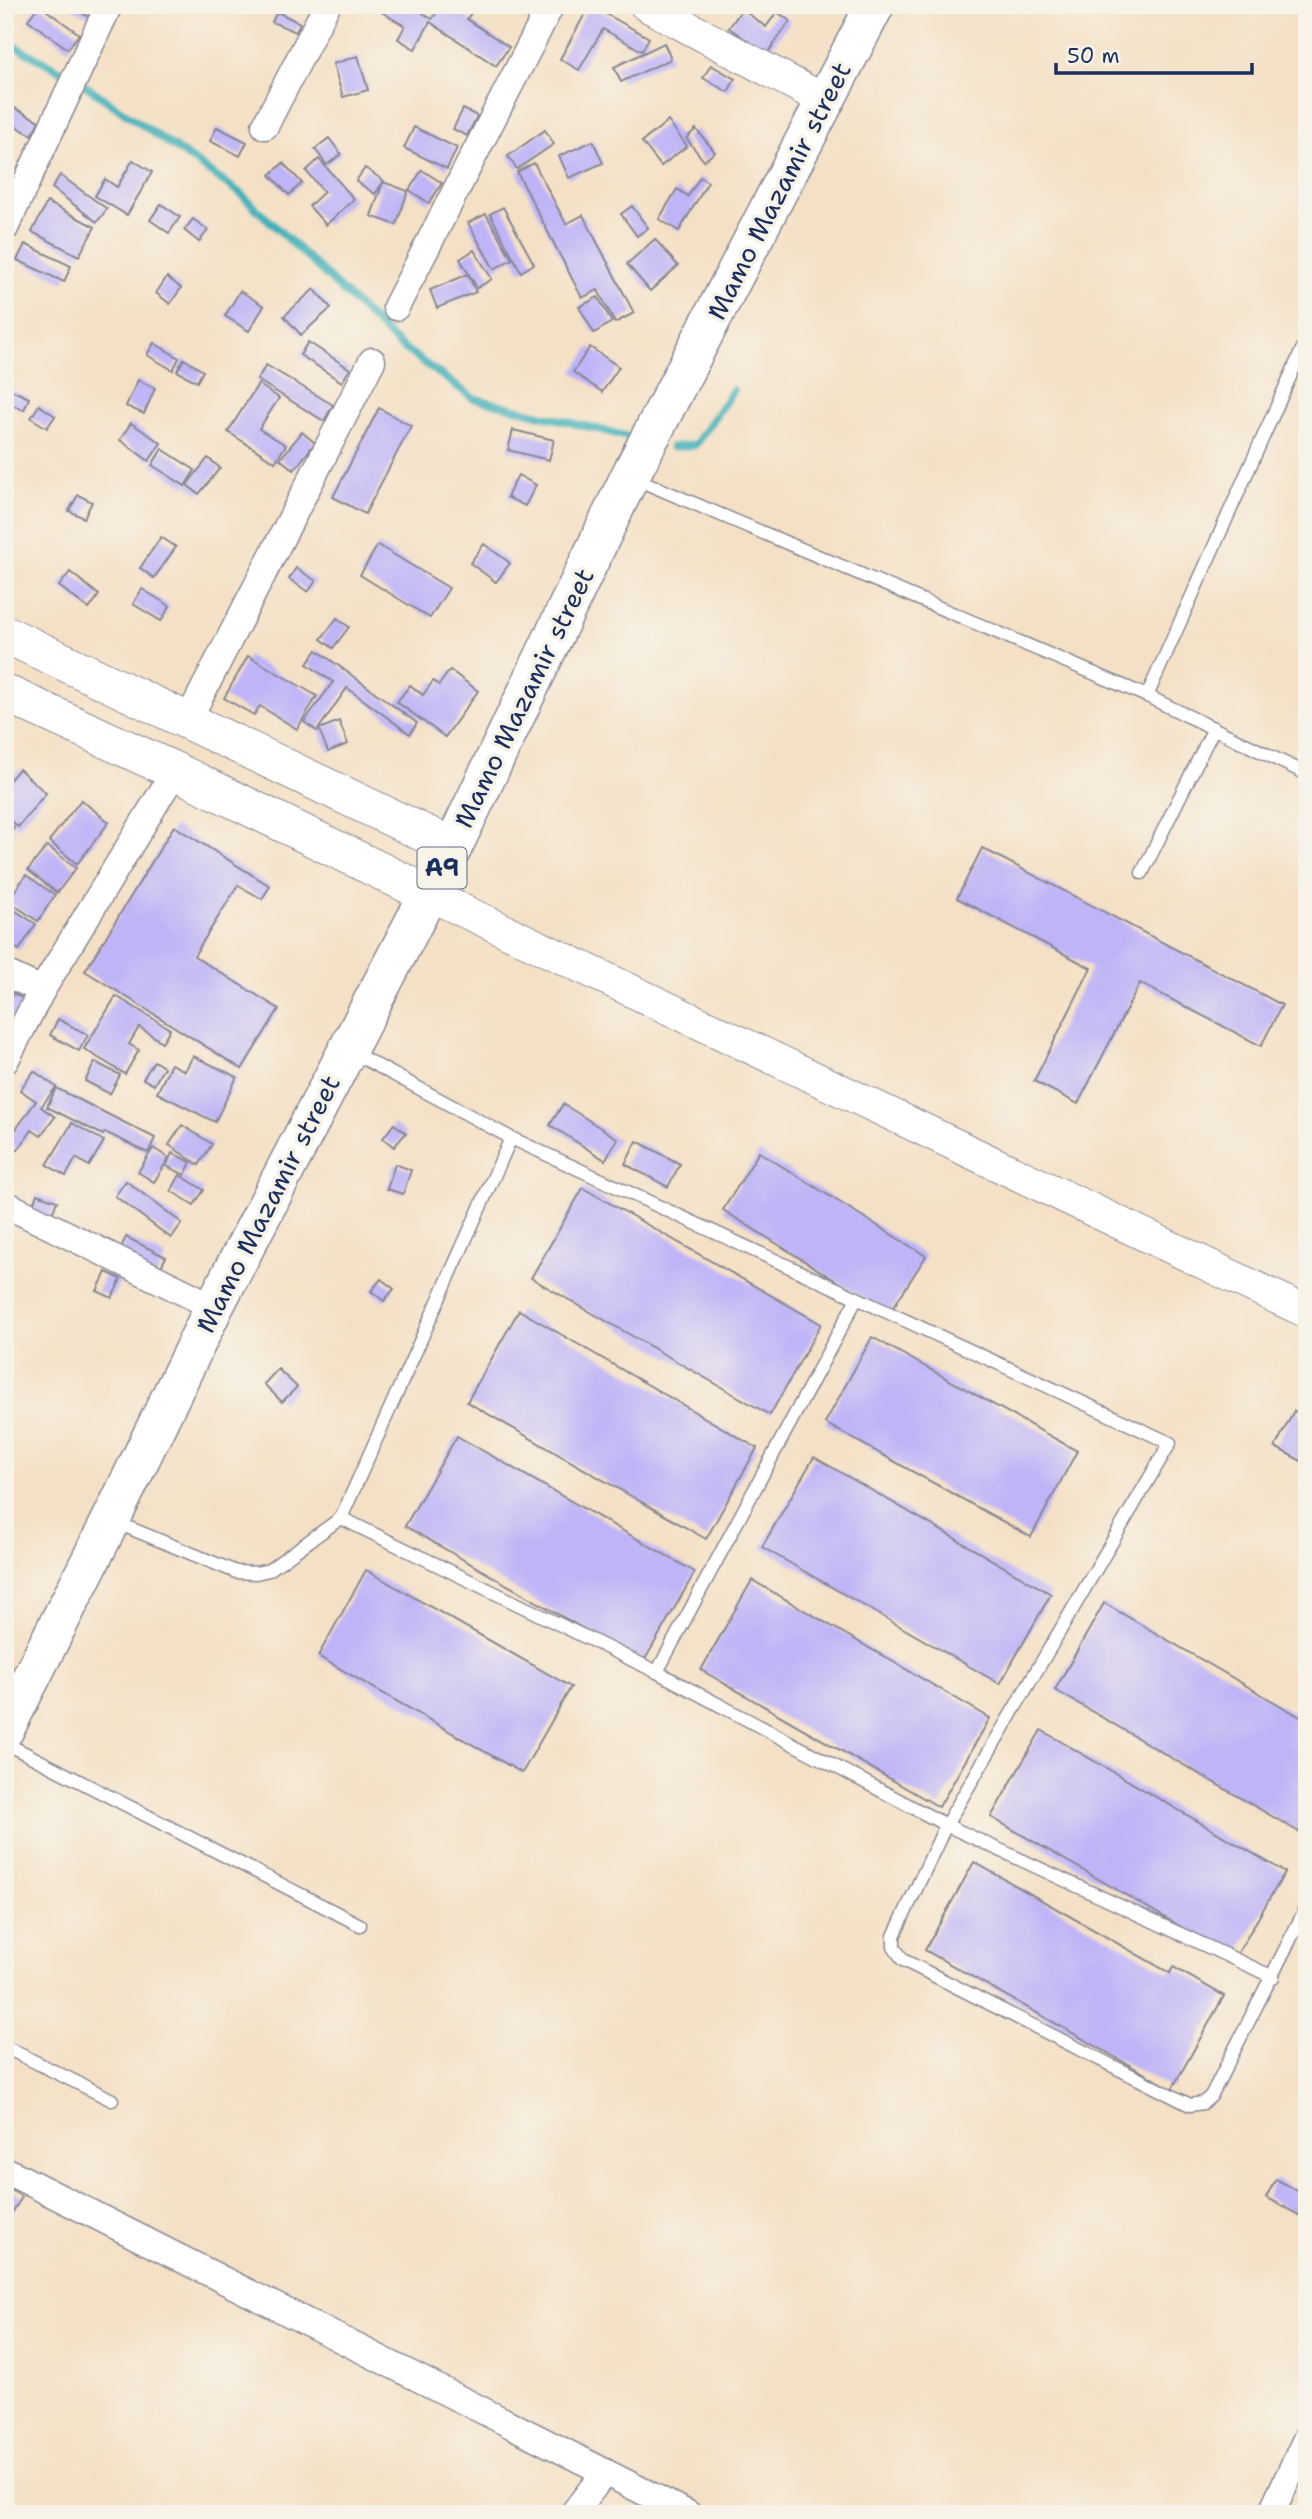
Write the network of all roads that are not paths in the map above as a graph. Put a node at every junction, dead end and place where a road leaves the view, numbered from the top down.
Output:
1 (109, 5) edge
2 (327, 5) edge
3 (551, 5) edge
4 (646, 5) edge
5 (875, 5) edge
6 (826, 101) junction
7 (265, 127) dead end
8 (5, 228) edge
9 (396, 307) dead end
10 (1307, 339) edge
11 (372, 361) dead end
12 (630, 476) junction
13 (5, 635) edge
14 (5, 693) edge
15 (1147, 696) junction
16 (188, 720) junction
17 (1214, 729) junction
18 (175, 771) junction
19 (1307, 774) edge
20 (453, 847) junction
21 (1142, 873) dead end
22 (428, 894) junction
23 (5, 973) edge
24 (42, 990) junction
25 (346, 1049) junction
26 (5, 1061) edge
27 (511, 1138) junction
28 (5, 1204) edge
29 (857, 1298) junction
30 (214, 1307) junction
31 (1307, 1312) edge
32 (341, 1518) junction
33 (111, 1520) junction
34 (657, 1672) junction
35 (5, 1729) edge
36 (5, 1743) edge
37 (946, 1825) junction
38 (1307, 1906) edge
39 (360, 1925) dead end
40 (1273, 1977) junction
41 (5, 2047) edge
42 (112, 2100) dead end
43 (5, 2170) edge
44 (1307, 2437) edge
45 (605, 2472) junction
46 (573, 2514) edge
47 (688, 2514) edge
48 (1271, 2514) edge

1 - 8 street
2 - 7 street
3 - 9 street
4 - 6 street
5 - 6 main road, Mamo Mazamir street / A9
6 - 12 main road, Mamo Mazamir street / A9
10 - 15 lane
11 - 16 street
12 - 15 lane
12 - 20 main road, Mamo Mazamir street / A9
13 - 16 main road
14 - 18 main road
15 - 17 lane
16 - 20 main road
17 - 19 lane
17 - 21 lane
18 - 22 main road
18 - 24 street
20 - 22 main road, Mamo Mazamir street / A9
22 - 25 main road, Mamo Mazamir street / A9
22 - 31 street
23 - 24 street
24 - 26 street
25 - 27 lane
25 - 30 main road, Mamo Mazamir street / A9
27 - 29 lane
27 - 32 lane
28 - 30 street
29 - 34 lane
29 - 37 lane
30 - 33 main road, Mamo Mazamir street / A9
32 - 33 lane
32 - 34 lane
33 - 35 main road, Mamo Mazamir street / A9
34 - 37 lane
36 - 39 lane
37 - 40 lane
37 - 40 lane
38 - 40 lane
41 - 42 lane
43 - 45 street
44 - 48 street
45 - 46 street
45 - 47 street

